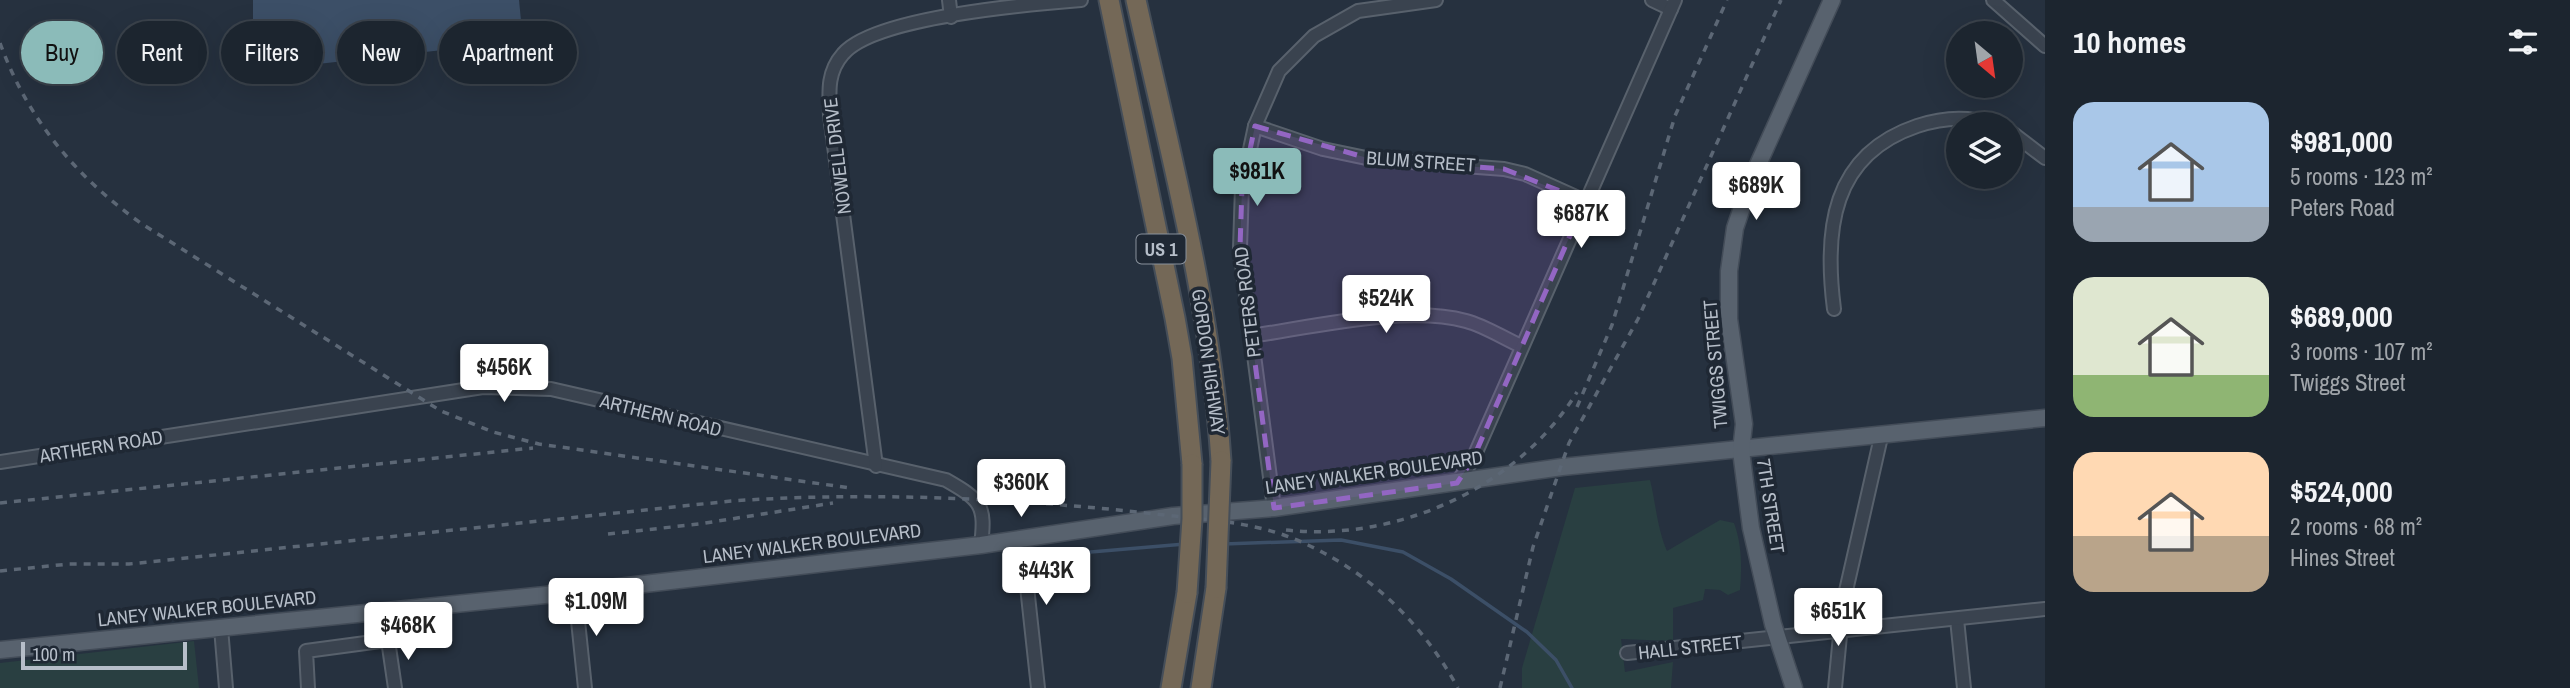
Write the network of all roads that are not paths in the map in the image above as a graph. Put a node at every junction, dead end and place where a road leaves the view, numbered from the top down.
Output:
1 (949, 0) edge
2 (1081, 0) edge
3 (1109, 0) edge
4 (1136, 0) edge
5 (1436, 0) edge
6 (1652, 0) edge
7 (1832, 0) edge
8 (1993, 0) edge
9 (1673, 4) edge
10 (951, 17) junction
11 (2045, 46) edge
12 (1946, 119) edge
13 (1255, 126) junction
14 (2023, 141) edge
15 (2045, 158) edge
16 (1584, 201) junction
17 (1834, 309) dead end
18 (1251, 336) junction
19 (1521, 346) junction
20 (2045, 418) edge
21 (1881, 437) junction
22 (1741, 451) junction
23 (0, 462) edge
24 (876, 466) junction
25 (1457, 483) junction
26 (1274, 508) junction
27 (1014, 539) junction
28 (981, 545) junction
29 (575, 592) junction
30 (2045, 609) edge
31 (1957, 619) junction
32 (221, 628) junction
33 (1841, 631) junction
34 (1777, 638) junction
35 (1180, 639) junction
36 (0, 650) edge
37 (1627, 653) dead end
38 (226, 688) edge
39 (308, 688) edge
40 (395, 688) edge
41 (585, 688) edge
42 (1038, 688) edge
43 (1165, 688) edge
44 (1171, 688) edge
45 (1201, 688) edge
46 (1794, 688) edge
47 (1835, 688) edge
48 (1964, 688) edge

1 - 10 street
2 - 10 street, NOWELL DRIVE
3 - 35 highway, GORDON HIGHWAY / US 1, bridge
4 - 45 highway, GORDON HIGHWAY / US 1, bridge
5 - 13 street, PETERS ROAD
6 - 9 street
7 - 22 main road, TWIGGS STREET
8 - 11 street
9 - 16 street
10 - 24 street, NOWELL DRIVE
12 - 17 street
13 - 16 street, BLUM STREET
13 - 18 street, PETERS ROAD
14 - 15 street
16 - 19 street
18 - 19 street
18 - 26 street, PETERS ROAD
19 - 25 street
20 - 21 main road, LANEY WALKER BOULEVARD
21 - 22 main road, LANEY WALKER BOULEVARD
21 - 33 street
22 - 25 main road, LANEY WALKER BOULEVARD
22 - 34 main road, 7TH STREET
23 - 24 street, ARTHERN ROAD
24 - 28 street, ARTHERN ROAD
25 - 26 main road, LANEY WALKER BOULEVARD
26 - 27 main road, LANEY WALKER BOULEVARD
27 - 28 main road, LANEY WALKER BOULEVARD
27 - 42 street
28 - 29 main road, LANEY WALKER BOULEVARD
29 - 32 main road, LANEY WALKER BOULEVARD
29 - 41 street
30 - 31 street, HALL STREET
31 - 33 street, HALL STREET
31 - 48 street
32 - 36 main road, LANEY WALKER BOULEVARD
32 - 38 street
33 - 34 street, HALL STREET
33 - 47 street
34 - 37 street, HALL STREET
34 - 46 main road, 7TH STREET
35 - 43 highway
35 - 44 highway, GORDON HIGHWAY / US 1
39 - 40 street

